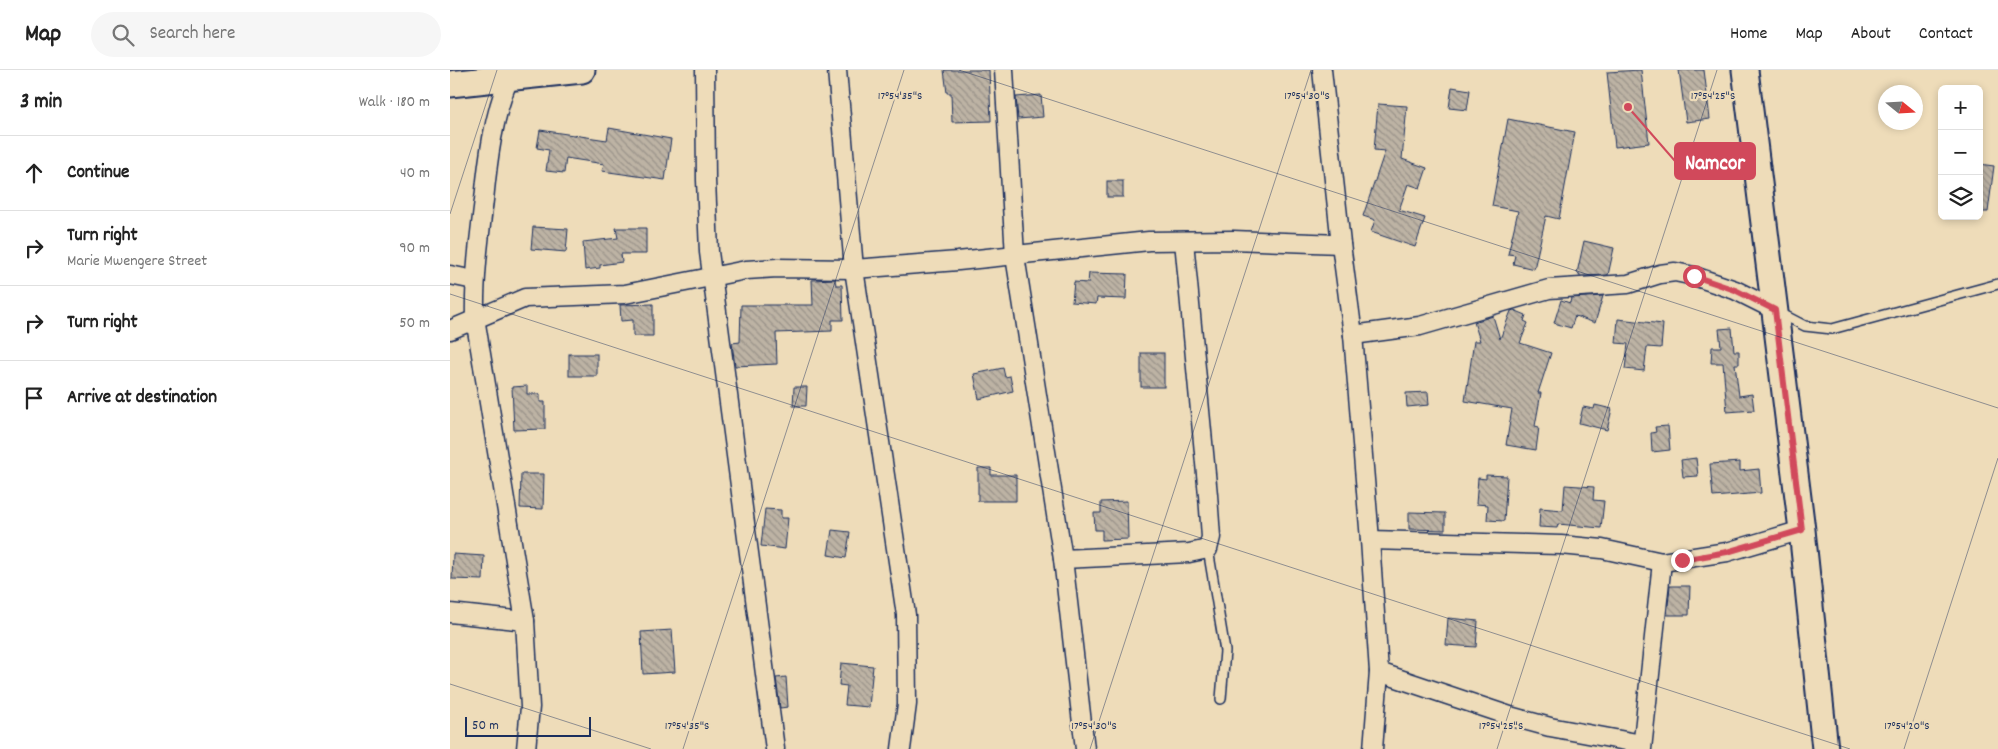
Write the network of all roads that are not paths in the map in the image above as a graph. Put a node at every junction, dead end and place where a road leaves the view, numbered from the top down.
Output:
1 (582, 70) edge
2 (704, 70) edge
3 (837, 70) edge
4 (1004, 70) edge
5 (1322, 70) edge
6 (1746, 70) edge
7 (509, 78) junction
8 (450, 84) edge
9 (1184, 241) junction
10 (1341, 244) junction
11 (1015, 256) junction
12 (854, 269) junction
13 (450, 275) edge
14 (712, 276) junction
15 (474, 280) junction
16 (1998, 284) edge
17 (1775, 310) junction
18 (475, 318) junction
19 (450, 330) edge
20 (1353, 334) junction
21 (1802, 530) junction
22 (1370, 540) junction
23 (1208, 548) junction
24 (1063, 559) junction
25 (1662, 562) junction
26 (450, 613) edge
27 (525, 620) junction
28 (1379, 672) junction
29 (1221, 699) dead end
30 (1642, 747) edge
31 (526, 749) edge
32 (775, 749) edge
33 (901, 749) edge
34 (1085, 749) edge
35 (1373, 749) edge
36 (1825, 749) edge

1 - 7 main road
2 - 14 street
3 - 12 street
4 - 11 street
5 - 10 street
6 - 17 main road
7 - 8 main road
7 - 15 street
9 - 10 street
9 - 11 street
9 - 23 street
10 - 20 street
11 - 12 street
11 - 24 street
12 - 14 street
12 - 33 street
13 - 15 street
14 - 18 street
14 - 32 street
15 - 18 street
16 - 17 lane
17 - 20 street
17 - 21 main road
18 - 19 street
18 - 27 street
20 - 22 street
21 - 25 street
21 - 36 main road
22 - 25 street
22 - 28 street
23 - 24 street
23 - 29 lane
24 - 34 street
25 - 30 street
26 - 27 street
27 - 31 street
28 - 30 street
28 - 35 street

